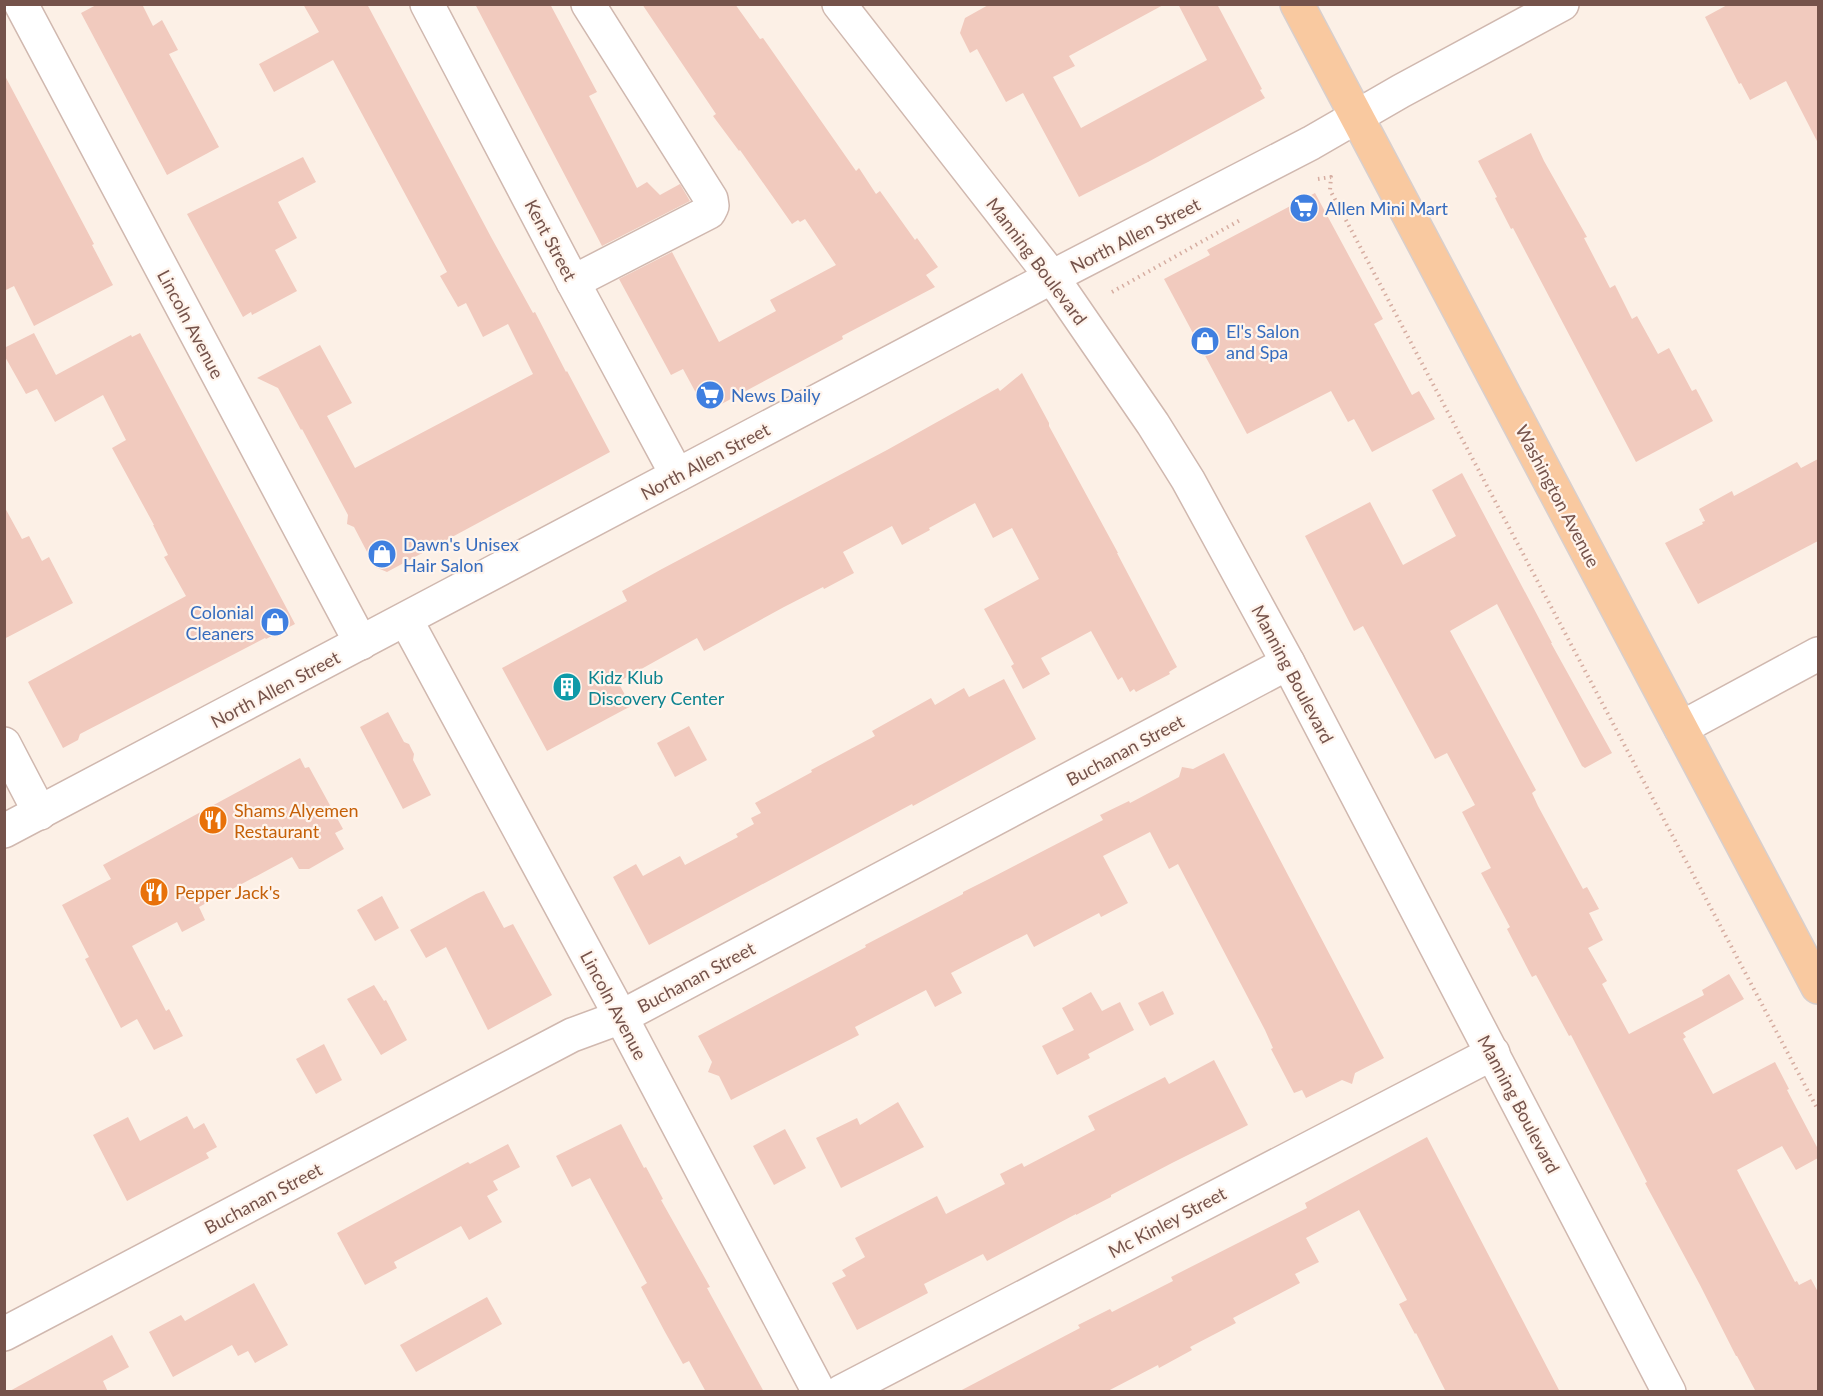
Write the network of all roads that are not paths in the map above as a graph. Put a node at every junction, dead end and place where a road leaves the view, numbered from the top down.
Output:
1 (21, 4) edge
2 (427, 4) edge
3 (588, 4) edge
4 (839, 4) edge
5 (1297, 4) edge
6 (1562, 4) edge
7 (1357, 116) junction
8 (1052, 277) junction
9 (573, 282) junction
10 (677, 475) junction
11 (406, 620) junction
12 (361, 644) junction
13 (1818, 654) edge
14 (1288, 663) junction
15 (1681, 728) junction
16 (4, 744) edge
17 (40, 813) junction
18 (4, 831) edge
19 (1818, 987) edge
20 (621, 1017) junction
21 (1493, 1053) junction
22 (4, 1334) edge
23 (819, 1392) edge
24 (841, 1392) edge
25 (1669, 1392) edge

1 - 12 street, Lincoln Avenue
2 - 9 street, Kent Street
3 - 9 street
4 - 8 street, Manning Boulevard
5 - 7 main road, Washington Avenue
6 - 7 street, North Allen Street
7 - 8 street, North Allen Street
7 - 15 main road, Washington Avenue
8 - 10 street, North Allen Street
8 - 14 street, Manning Boulevard
9 - 10 street, Kent Street
10 - 11 street, North Allen Street
11 - 12 street, North Allen Street
11 - 20 street, Lincoln Avenue
12 - 17 street, North Allen Street
13 - 15 street
14 - 20 street, Buchanan Street
14 - 21 street, Manning Boulevard
15 - 19 main road, Washington Avenue
16 - 17 street
17 - 18 street, North Allen Street
20 - 22 street, Buchanan Street
20 - 23 street, Lincoln Avenue
21 - 24 street, Mc Kinley Street
21 - 25 street, Manning Boulevard

